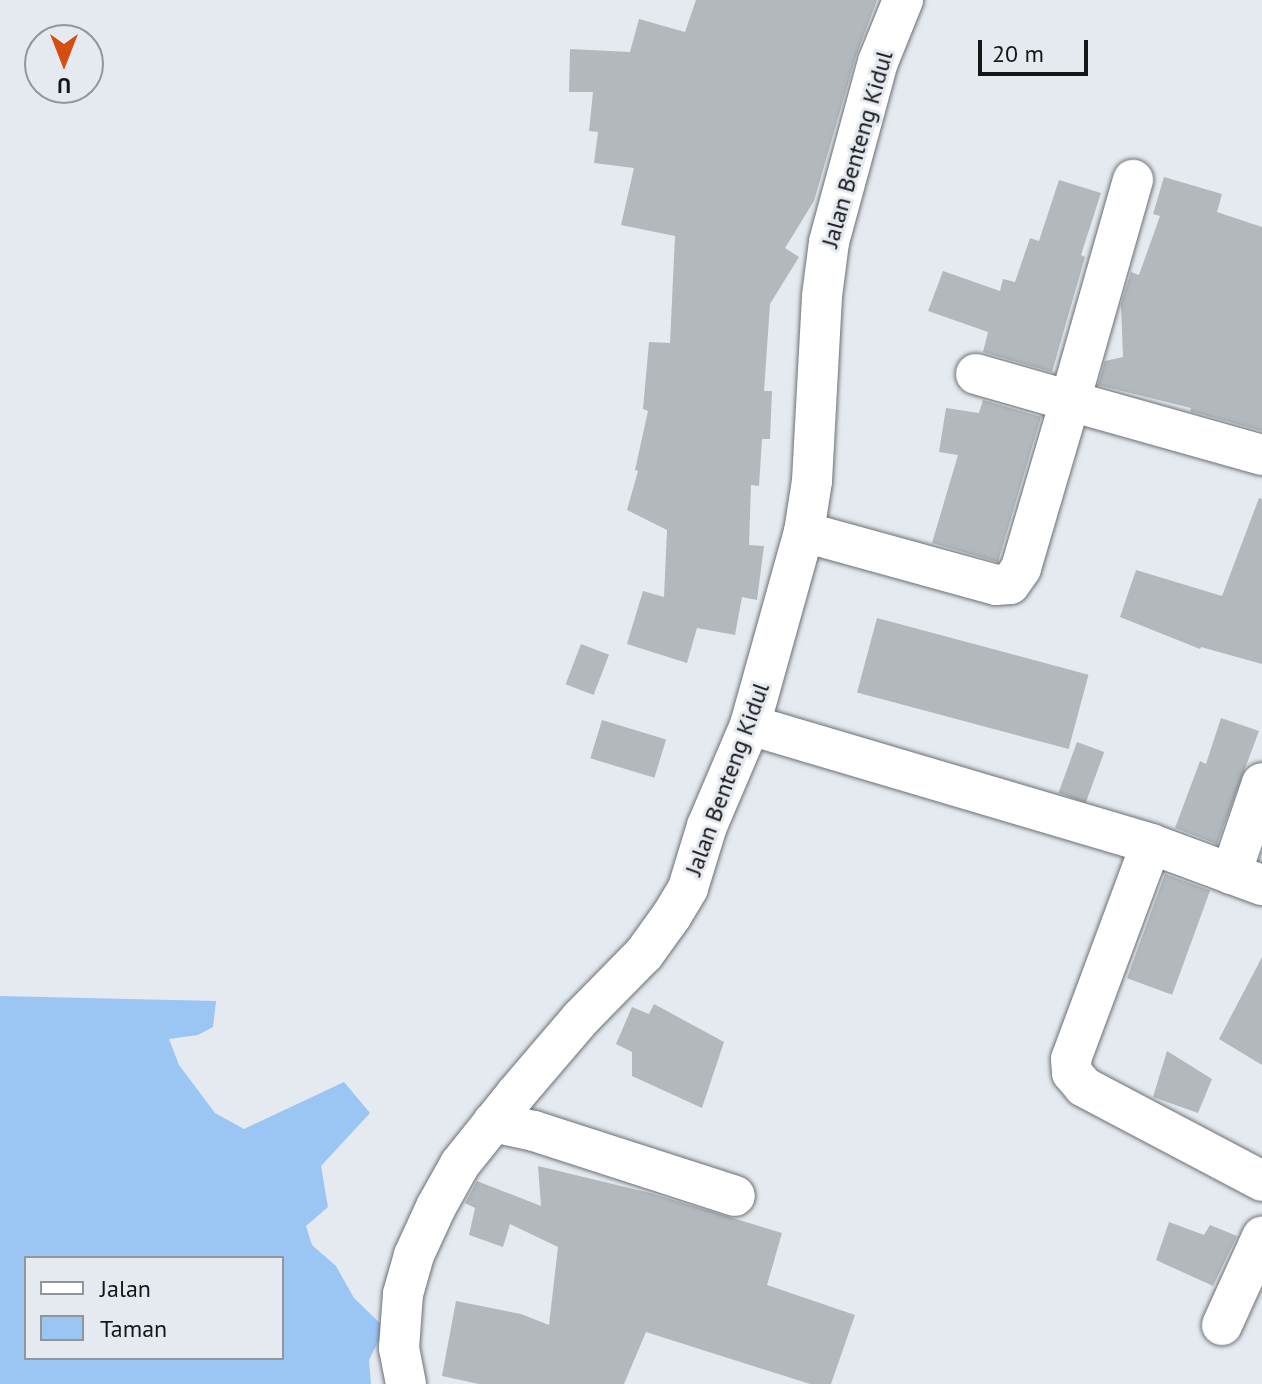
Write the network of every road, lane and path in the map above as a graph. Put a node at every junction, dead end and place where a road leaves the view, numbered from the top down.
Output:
1 (903, 0) edge
2 (1133, 180) dead end
3 (976, 374) dead end
4 (1070, 401) junction
5 (1262, 455) edge
6 (804, 532) junction
7 (750, 725) junction
8 (1262, 783) edge
9 (1151, 844) junction
10 (1246, 880) edge
11 (493, 1122) junction
12 (1262, 1181) edge
13 (735, 1196) dead end
14 (1262, 1237) edge
15 (1222, 1325) dead end
16 (406, 1384) edge

1 - 6 street, Jalan Benteng Kidul
2 - 4 street
3 - 4 street
4 - 5 street
4 - 6 street
6 - 7 street, Jalan Benteng Kidul
7 - 9 street
7 - 11 street, Jalan Benteng Kidul
8 - 10 street
9 - 10 street
9 - 12 street
11 - 13 street
11 - 16 street, Jalan Benteng Kidul
14 - 15 street

